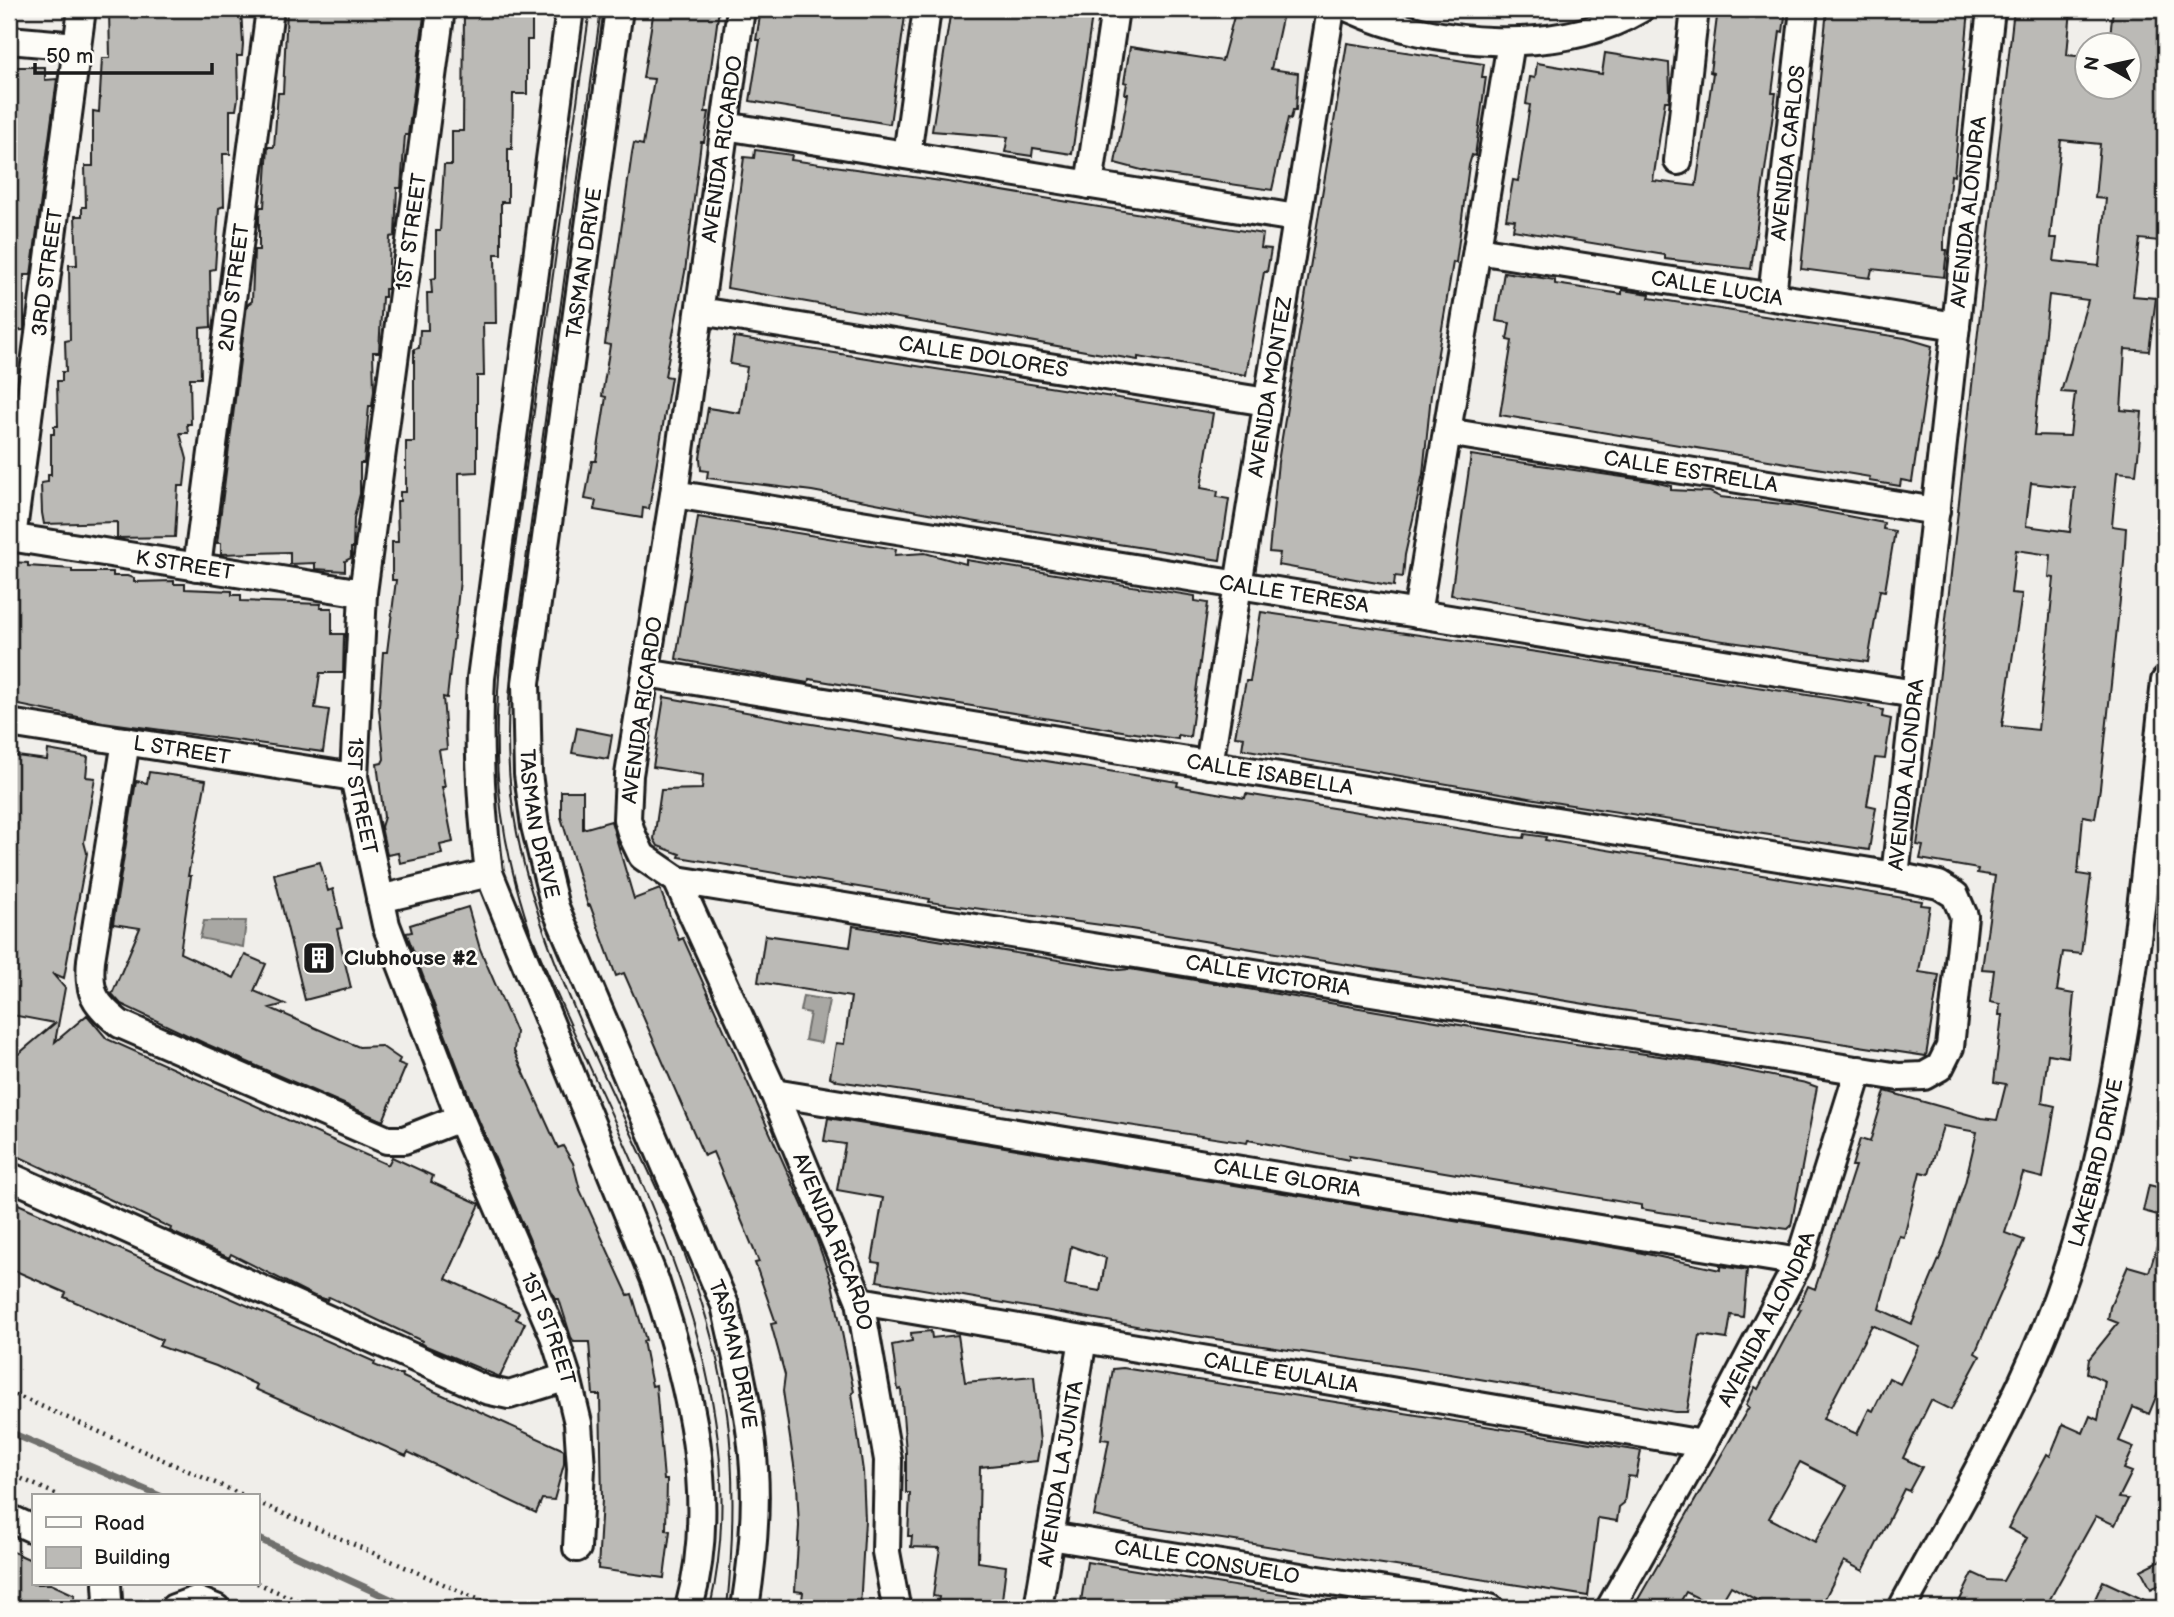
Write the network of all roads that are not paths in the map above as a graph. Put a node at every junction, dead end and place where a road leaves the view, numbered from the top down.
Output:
1 (82, 9) edge
2 (270, 9) edge
3 (441, 9) edge
4 (570, 9) edge
5 (619, 9) edge
6 (741, 9) edge
7 (927, 9) edge
8 (1115, 9) edge
9 (1331, 9) edge
10 (1351, 9) edge
11 (1640, 9) edge
12 (1695, 9) edge
13 (1804, 9) edge
14 (1991, 9) edge
15 (9, 40) edge
16 (1511, 42) junction
17 (77, 46) junction
18 (725, 125) junction
19 (907, 155) junction
20 (1678, 161) dead end
21 (1089, 185) junction
22 (1296, 219) junction
23 (1477, 250) junction
24 (1772, 296) junction
25 (700, 311) junction
26 (1956, 326) junction
27 (1267, 402) junction
28 (1447, 432) junction
29 (674, 494) junction
30 (1936, 511) junction
31 (10, 537) edge
32 (197, 567) junction
33 (1238, 585) junction
34 (363, 593) junction
35 (1417, 614) junction
36 (646, 673) junction
37 (2165, 681) edge
38 (1915, 694) junction
39 (9, 723) edge
40 (2162, 734) edge
41 (126, 741) junction
42 (1209, 765) junction
43 (354, 777) junction
44 (489, 873) junction
45 (1895, 876) junction
46 (677, 880) junction
47 (380, 899) junction
48 (1859, 1070) junction
49 (774, 1093) junction
50 (460, 1118) junction
51 (9, 1176) edge
52 (1799, 1262) junction
53 (860, 1301) junction
54 (1083, 1339) junction
55 (567, 1377) junction
56 (1703, 1444) junction
57 (9, 1518) edge
58 (32, 1529) edge
59 (1050, 1536) junction
60 (578, 1549) dead end
61 (107, 1586) edge
62 (896, 1606) dead end
63 (104, 1608) edge
64 (174, 1608) edge
65 (216, 1608) edge
66 (689, 1608) edge
67 (745, 1608) edge
68 (1038, 1608) edge
69 (1490, 1608) edge
70 (1610, 1608) edge
71 (1902, 1608) edge

1 - 17 street, 3RD STREET
2 - 32 street, 2ND STREET
3 - 34 street, 1ST STREET
4 - 44 street
5 - 67 street, TASMAN DRIVE
6 - 18 street, AVENIDA RICARDO
7 - 19 street
8 - 21 street
9 - 22 street, AVENIDA MONTEZ
10 - 16 street
11 - 16 street
12 - 20 street
13 - 24 street, AVENIDA CARLOS
14 - 26 street, AVENIDA ALONDRA
15 - 17 street
16 - 23 street
17 - 31 street, 3RD STREET
18 - 19 street
18 - 25 street, AVENIDA RICARDO
19 - 21 street
21 - 22 street
22 - 27 street, AVENIDA MONTEZ
23 - 24 street, CALLE LUCIA
23 - 28 street
24 - 26 street, CALLE LUCIA
25 - 27 street, CALLE DOLORES
25 - 29 street, AVENIDA RICARDO
26 - 30 street, AVENIDA ALONDRA
27 - 33 street, AVENIDA MONTEZ
28 - 30 street, CALLE ESTRELLA
28 - 35 street
29 - 33 street, CALLE TERESA
29 - 36 street, AVENIDA RICARDO
30 - 38 street, AVENIDA ALONDRA
31 - 32 street, K STREET
32 - 34 street, K STREET
33 - 35 street, CALLE TERESA
33 - 42 street, AVENIDA MONTEZ
34 - 43 street, 1ST STREET
35 - 38 street, CALLE TERESA
36 - 42 street, CALLE ISABELLA
36 - 46 street, AVENIDA RICARDO
37 - 40 street, LAKEBIRD DRIVE
38 - 45 street, AVENIDA ALONDRA
39 - 41 street, L STREET
40 - 71 street, LAKEBIRD DRIVE
41 - 43 street, L STREET
41 - 50 street
42 - 45 street, CALLE ISABELLA
43 - 47 street, 1ST STREET
44 - 47 street
44 - 66 street
45 - 48 street, AVENIDA ALONDRA
46 - 48 street, CALLE VICTORIA
46 - 49 street, AVENIDA RICARDO
47 - 50 street, 1ST STREET
48 - 52 street, AVENIDA ALONDRA
49 - 52 street, CALLE GLORIA
49 - 53 street, AVENIDA RICARDO
50 - 55 street, 1ST STREET
51 - 55 street
52 - 56 street, AVENIDA ALONDRA
53 - 54 street, CALLE EULALIA
53 - 62 street, AVENIDA RICARDO
54 - 56 street, CALLE EULALIA
54 - 59 street, AVENIDA LA JUNTA
55 - 60 street, 1ST STREET
56 - 70 street, AVENIDA ALONDRA
57 - 58 street
59 - 68 street, AVENIDA LA JUNTA
59 - 69 street, CALLE CONSUELO
61 - 63 street
64 - 65 street

